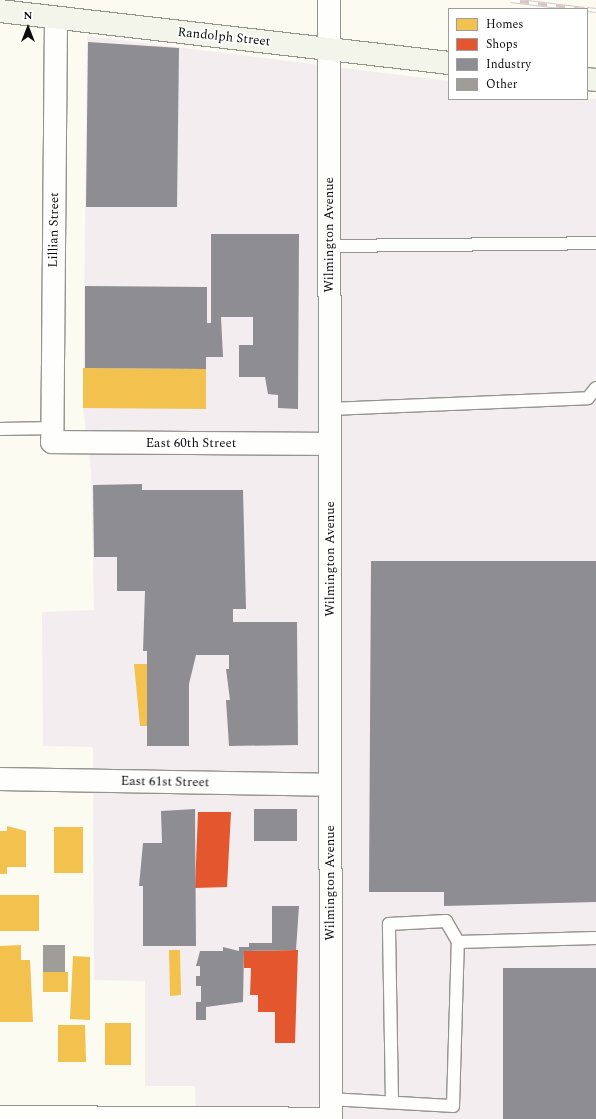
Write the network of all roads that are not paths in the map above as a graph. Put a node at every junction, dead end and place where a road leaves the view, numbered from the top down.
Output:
1 (329, 0) edge
2 (0, 11) edge
3 (56, 18) junction
4 (329, 48) junction
5 (448, 63) edge
6 (596, 244) edge
7 (329, 246) junction
8 (596, 388) edge
9 (330, 409) junction
10 (0, 430) edge
11 (52, 435) junction
12 (330, 444) junction
13 (0, 779) edge
14 (330, 785) junction
15 (596, 938) edge
16 (458, 942) junction
17 (392, 1102) junction
18 (331, 1112) edge
19 (0, 1117) edge

1 - 4 street, Wilmington Avenue
2 - 3 street, Randolph Street
3 - 4 street, Randolph Street
3 - 11 street, Lillian Street
4 - 5 street, Randolph Street
4 - 7 street, Wilmington Avenue
6 - 7 lane
7 - 9 street, Wilmington Avenue
8 - 9 lane
9 - 12 street, Wilmington Avenue
10 - 11 lane
11 - 12 street, East 60th Street
12 - 14 street, Wilmington Avenue
13 - 14 street, East 61st Street
14 - 18 street, Wilmington Avenue
15 - 16 lane
16 - 17 lane
16 - 17 lane
17 - 18 lane
18 - 19 street

